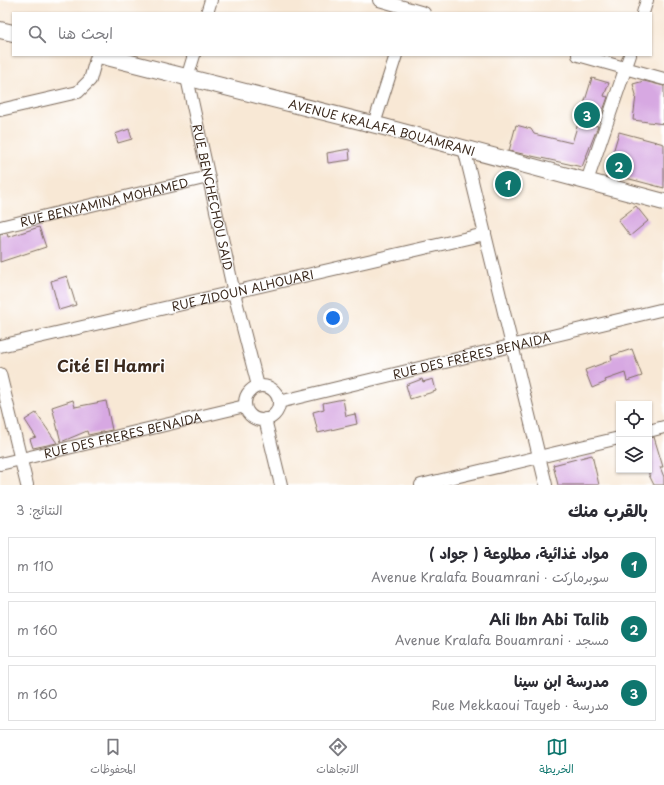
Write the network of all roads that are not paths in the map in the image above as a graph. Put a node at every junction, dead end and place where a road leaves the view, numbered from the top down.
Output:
1 (211, 0) edge
2 (379, 0) edge
3 (647, 0) edge
4 (411, 7) edge
5 (207, 12) edge
6 (422, 12) edge
7 (643, 12) edge
8 (0, 30) edge
9 (12, 33) edge
10 (98, 56) edge
11 (102, 56) edge
12 (194, 56) edge
13 (396, 56) edge
14 (582, 56) edge
15 (630, 56) edge
16 (626, 68) junction
17 (187, 78) junction
18 (664, 79) edge
19 (0, 110) edge
20 (374, 124) junction
21 (464, 148) junction
22 (208, 177) junction
23 (588, 181) junction
24 (664, 202) edge
25 (0, 228) edge
26 (485, 234) junction
27 (234, 293) junction
28 (664, 309) edge
29 (512, 345) junction
30 (0, 346) edge
31 (0, 374) edge
32 (258, 386) junction
33 (279, 402) junction
34 (245, 406) junction
35 (265, 419) junction
36 (664, 427) edge
37 (652, 430) edge
38 (616, 439) edge
39 (539, 456) junction
40 (20, 459) junction
41 (0, 464) edge
42 (27, 485) edge
43 (281, 485) edge
44 (421, 485) edge
45 (546, 485) edge

1 - 5 street
2 - 4 street
3 - 7 street
4 - 6 street
8 - 9 street
10 - 19 street
11 - 17 street, AVENUE KRALAFA BOUAMRANI
12 - 17 street
13 - 20 street
14 - 16 street
15 - 16 street
16 - 18 street
16 - 23 street
17 - 20 street, AVENUE KRALAFA BOUAMRANI
17 - 22 street, RUE BENCHECHOU SAID
20 - 21 street, AVENUE KRALAFA BOUAMRANI
21 - 23 street, AVENUE KRALAFA BOUAMRANI
21 - 26 street
22 - 25 street, RUE BENYAMINA MOHAMED
22 - 27 street, RUE BENCHECHOU SAID
23 - 24 street, AVENUE KRALAFA BOUAMRANI
26 - 27 street, RUE ZIDOUN ALHOUARI
26 - 29 street
27 - 30 street, RUE ZIDOUN ALHOUARI
27 - 32 street, RUE BENCHECHOU SAID
28 - 29 street, RUE DES FRÈRES BENAIDA
29 - 33 street, RUE DES FRÈRES BENAIDA
29 - 39 street
31 - 40 street
32 - 33 street
32 - 34 street
33 - 35 street
34 - 35 street
34 - 40 street, RUE DES FRERES BENAIDA
35 - 43 street
36 - 37 street
38 - 39 street
39 - 44 street
39 - 45 street
40 - 41 street, RUE DES FRERES BENAIDA
40 - 42 street

